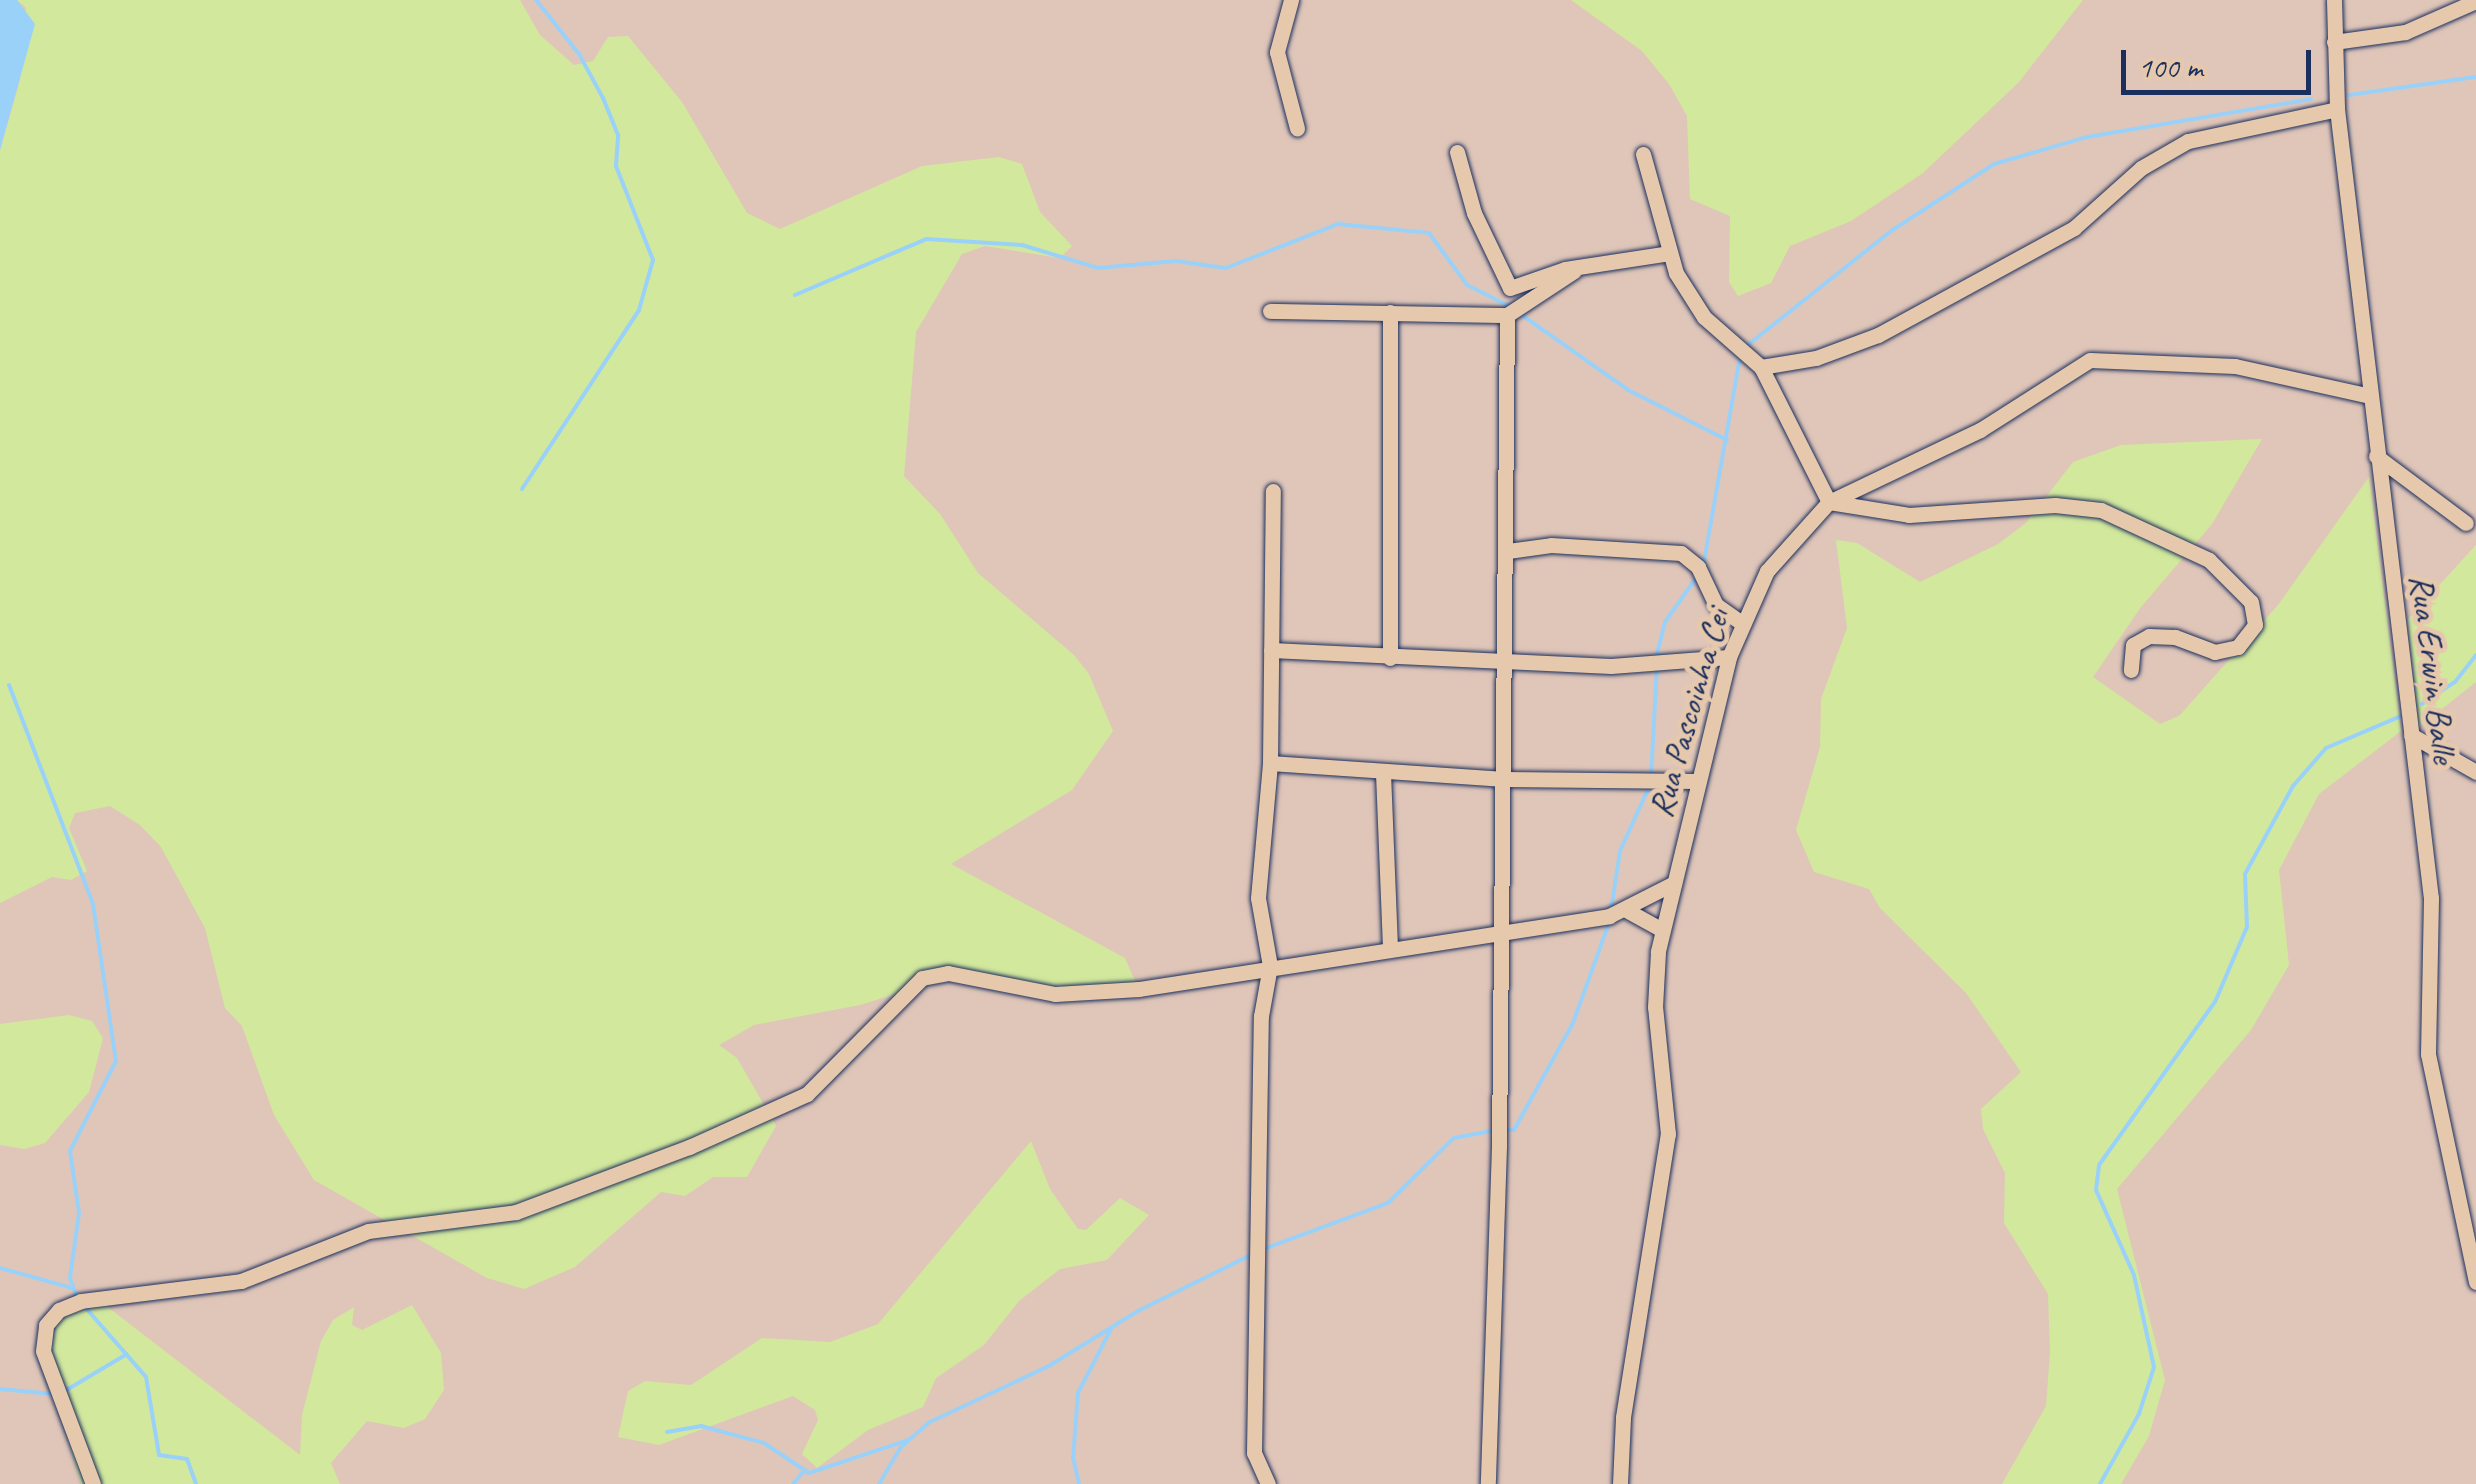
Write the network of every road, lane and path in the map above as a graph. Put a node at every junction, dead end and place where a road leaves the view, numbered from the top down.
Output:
1 (1292, 0) edge
2 (2334, 0) edge
3 (2476, 1) edge
4 (2334, 42) junction
5 (2337, 110) junction
6 (1297, 128) dead end
7 (1457, 152) dead end
8 (1643, 154) dead end
9 (1670, 252) junction
10 (1583, 265) junction
11 (1270, 312) dead end
12 (1390, 312) junction
13 (1507, 315) junction
14 (1760, 368) junction
15 (2370, 396) junction
16 (2376, 456) junction
17 (1274, 491) dead end
18 (1829, 502) junction
19 (2466, 524) dead end
20 (1508, 551) junction
21 (1742, 624) junction
22 (1271, 650) junction
23 (1390, 658) junction
24 (1729, 658) junction
25 (1505, 664) junction
26 (2131, 670) dead end
27 (2412, 735) junction
28 (1270, 764) junction
29 (2476, 772) edge
30 (1384, 773) junction
31 (1504, 779) junction
32 (1696, 781) junction
33 (1674, 883) junction
34 (1628, 911) junction
35 (1503, 930) junction
36 (1662, 930) junction
37 (1390, 949) junction
38 (1270, 966) junction
39 (2476, 1282) edge
40 (94, 1484) edge
41 (1268, 1484) edge
42 (1488, 1484) edge
43 (1620, 1484) edge

1 - 6 street
2 - 4 street, Rua Erwin Balle
3 - 4 street
4 - 5 street, Rua Erwin Balle
5 - 14 street
5 - 15 street, Rua Erwin Balle
7 - 10 street
8 - 9 street
9 - 10 street
9 - 14 street
10 - 13 street
11 - 12 street
12 - 13 street
12 - 23 street
13 - 20 street
14 - 18 street
15 - 16 street, Rua Erwin Balle
15 - 18 street, Rua Pascoinha Cei
16 - 19 street
16 - 27 street, Rua Erwin Balle
17 - 22 street
18 - 21 street, Rua Pascoinha Cei
18 - 26 street
20 - 21 street
20 - 25 street
21 - 24 street, Rua Pascoinha Cei
22 - 23 street
22 - 28 street
23 - 25 street
24 - 25 street
24 - 32 street, Rua Pascoinha Cei
25 - 31 street
27 - 29 street
27 - 39 street, Rua Erwin Balle
28 - 30 street
28 - 38 street
30 - 31 street
30 - 37 street
31 - 32 street
31 - 35 street
32 - 33 street, Rua Pascoinha Cei
33 - 34 street
33 - 36 street, Rua Pascoinha Cei
34 - 35 street
34 - 36 street
35 - 37 street
35 - 42 street
36 - 43 street, Rua Pascoinha Cei
37 - 38 street
38 - 40 street
38 - 41 street

